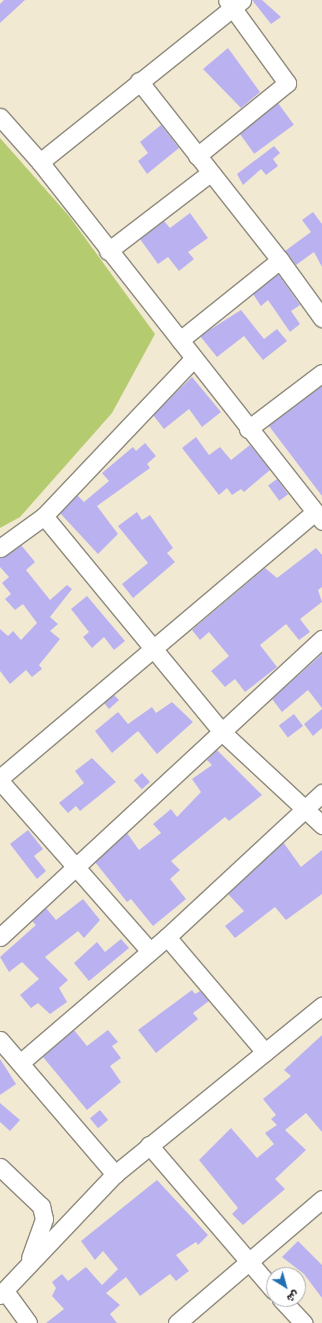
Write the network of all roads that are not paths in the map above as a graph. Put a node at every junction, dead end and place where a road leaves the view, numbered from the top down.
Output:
1 (234, 2) edge
2 (139, 81) junction
3 (0, 118) edge
4 (197, 156) junction
5 (40, 162) junction
6 (210, 173) junction
7 (108, 251) junction
8 (280, 260) junction
9 (322, 318) edge
10 (180, 340) junction
11 (193, 359) junction
12 (322, 374) edge
13 (248, 429) junction
14 (44, 516) junction
15 (318, 517) edge
16 (0, 548) edge
17 (322, 639) edge
18 (156, 649) junction
19 (222, 732) junction
20 (0, 778) edge
21 (0, 781) edge
22 (322, 793) edge
23 (306, 807) junction
24 (322, 825) edge
25 (78, 868) junction
26 (0, 937) edge
27 (167, 937) junction
28 (150, 951) junction
29 (322, 1006) edge
30 (0, 1040) edge
31 (265, 1052) junction
32 (20, 1062) junction
33 (149, 1145) junction
34 (0, 1167) edge
35 (115, 1174) junction
36 (322, 1199) edge
37 (248, 1261) junction
38 (27, 1267) junction
39 (266, 1282) edge
40 (3, 1293) edge
41 (288, 1307) edge
42 (28, 1323) edge
43 (177, 1323) edge
44 (303, 1323) edge

1 - 2 street
1 - 4 street
2 - 4 street
2 - 5 street
3 - 5 street
4 - 6 street
5 - 7 street
6 - 7 street
6 - 8 street
7 - 10 street
8 - 9 street
8 - 10 street
10 - 11 street
11 - 13 street
11 - 14 street
12 - 13 street
13 - 15 street
14 - 16 street
14 - 18 street
15 - 18 street
17 - 19 street
18 - 19 street
18 - 20 street
19 - 23 street
19 - 25 street
21 - 25 street
22 - 23 street
23 - 24 street
23 - 27 street
25 - 26 street
25 - 28 street
27 - 28 street
27 - 31 street
28 - 32 street
29 - 31 street
30 - 32 street
31 - 33 street
32 - 35 street
33 - 35 street
33 - 37 street
34 - 38 street
35 - 38 street
36 - 37 street
37 - 39 street
37 - 43 street
38 - 40 street
40 - 42 street
41 - 44 street

